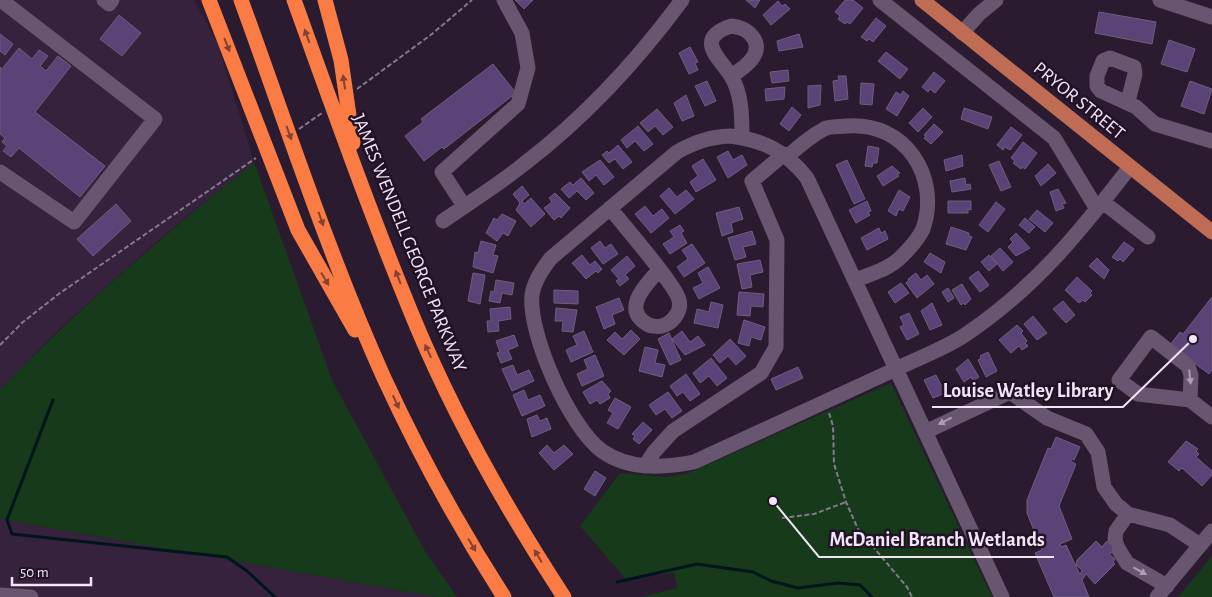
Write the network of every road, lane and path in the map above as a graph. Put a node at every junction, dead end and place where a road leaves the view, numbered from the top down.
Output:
1 (1, 0) edge
2 (104, 0) edge
3 (112, 0) edge
4 (209, 0) edge
5 (241, 0) edge
6 (294, 0) edge
7 (325, 0) edge
8 (504, 0) edge
9 (682, 0) edge
10 (880, 0) edge
11 (922, 0) edge
12 (996, 0) edge
13 (1160, 0) edge
14 (1188, 5) edge
15 (1212, 17) edge
16 (962, 33) junction
17 (731, 76) dead end
18 (1128, 101) dead end
19 (742, 138) junction
20 (1212, 141) edge
21 (350, 142) junction
22 (786, 155) junction
23 (1130, 167) junction
24 (0, 172) edge
25 (464, 206) junction
26 (1100, 206) junction
27 (610, 208) junction
28 (442, 221) dead end
29 (1212, 232) edge
30 (1148, 237) dead end
31 (659, 270) dead end
32 (855, 280) junction
33 (60, 293) dead end
34 (0, 345) edge
35 (896, 369) junction
36 (384, 378) junction
37 (1190, 400) junction
38 (825, 402) junction
39 (1212, 417) edge
40 (925, 432) junction
41 (645, 466) junction
42 (846, 502) junction
43 (1128, 514) junction
44 (782, 518) dead end
45 (1207, 542) edge
46 (1162, 591) edge
47 (0, 595) edge
48 (31, 597) edge
49 (504, 597) edge
50 (564, 597) edge
51 (912, 597) edge
52 (1002, 597) edge

1 - 24 street
2 - 3 street
4 -> 36 highway
5 -> 36 highway
21 -> 6 highway, JAMES WENDELL GEORGE PARKWAY
21 -> 7 highway
8 - 25 street
9 - 25 street
10 - 26 street
11 - 16 main road, PRYOR STREET
12 - 16 street
13 - 14 street
14 - 15 street
16 - 23 main road, PRYOR STREET
17 - 19 street
18 - 20 street
19 - 22 street
19 - 27 street
50 -> 21 highway, JAMES WENDELL GEORGE PARKWAY
22 - 32 street
22 - 32 street
22 - 41 street
23 - 26 street
23 - 29 main road, PRYOR STREET
25 - 28 street
26 - 30 street
26 - 35 street
27 - 31 street
27 - 41 street
32 - 35 street
33 - 34 path
35 - 38 street
35 - 40 street
36 -> 49 highway
37 -> 37 street
37 - 39 street
38 - 41 street
38 - 42 path
43 -> 40 street
40 - 52 street
42 - 44 path
42 - 51 path
43 - 45 street
43 -> 46 street
45 - 46 street
47 - 48 street

